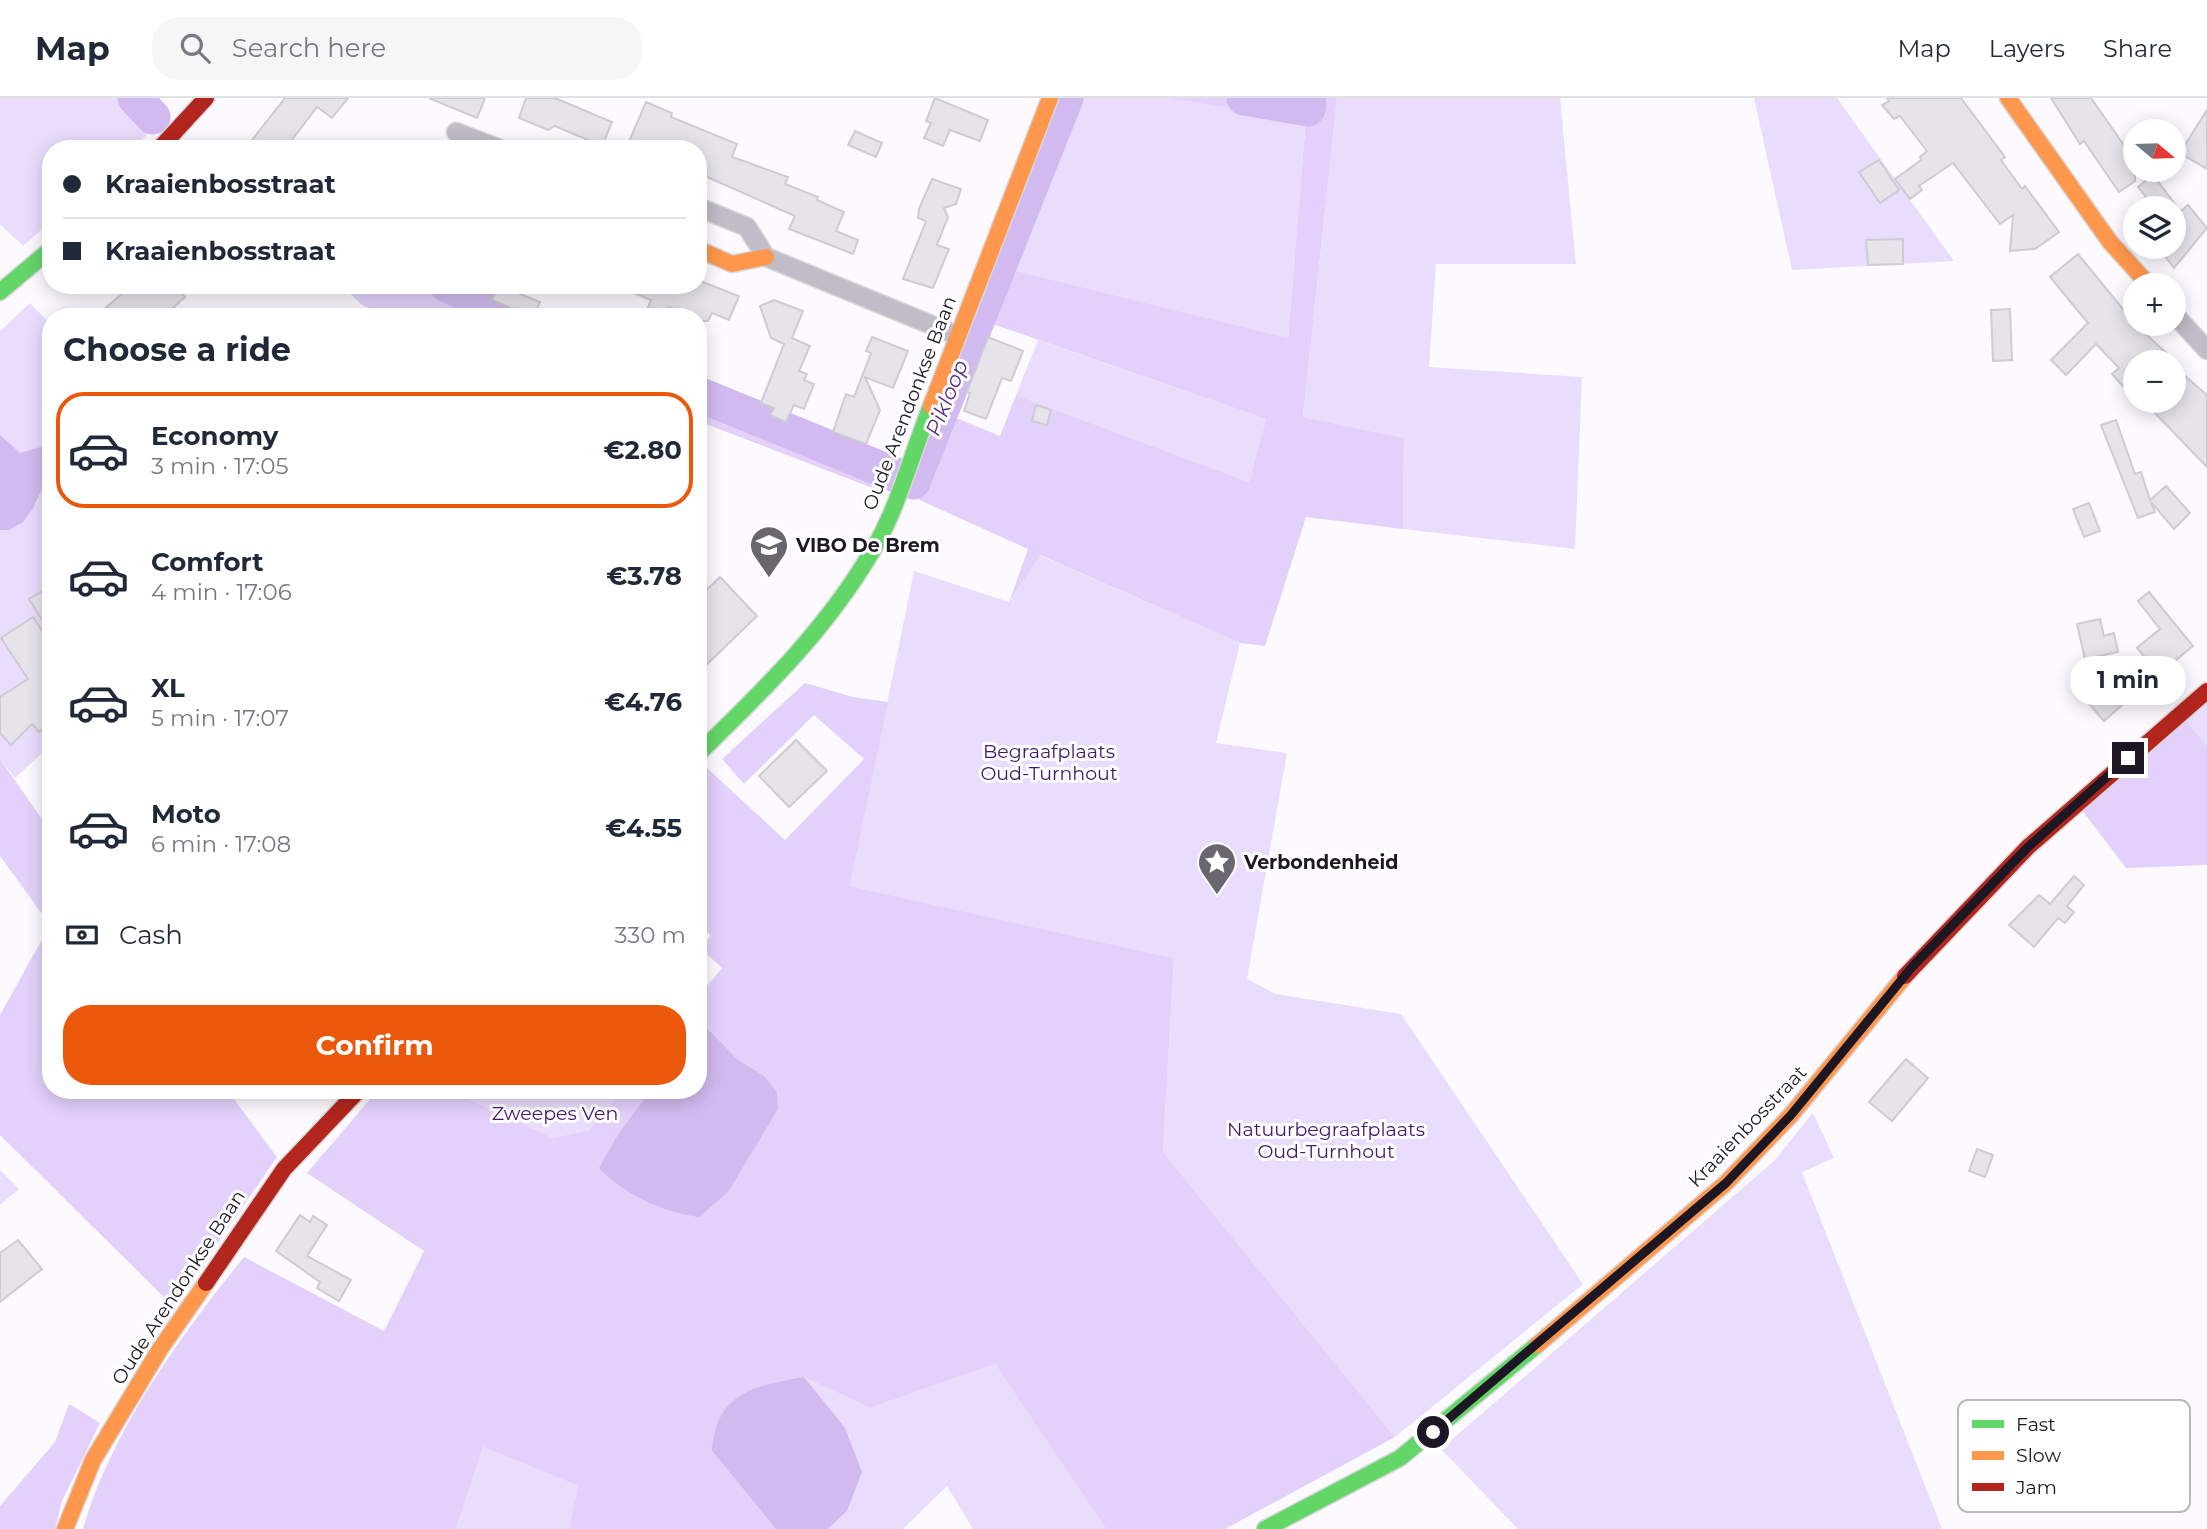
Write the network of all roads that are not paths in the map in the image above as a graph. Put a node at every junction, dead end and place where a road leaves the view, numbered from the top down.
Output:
1 (206, 98) edge
2 (1050, 98) edge
3 (2008, 98) edge
4 (456, 132) dead end
5 (167, 140) edge
6 (477, 140) edge
7 (707, 211) edge
8 (707, 253) edge
9 (42, 257) edge
10 (766, 257) junction
11 (2137, 273) edge
12 (0, 292) edge
13 (2186, 327) edge
14 (956, 335) junction
15 (2207, 350) edge
16 (2207, 691) edge
17 (707, 745) edge
18 (350, 1099) edge
19 (65, 1529) edge
20 (1265, 1529) edge

1 - 5 street
2 - 14 street, Oude Arendonkse Baan
3 - 11 street
4 - 6 street
7 - 10 street
8 - 10 street
9 - 12 street
10 - 14 street
13 - 15 street
14 - 17 street, Oude Arendonkse Baan
16 - 20 street, Kraaienbosstraat
18 - 19 street, Oude Arendonkse Baan

